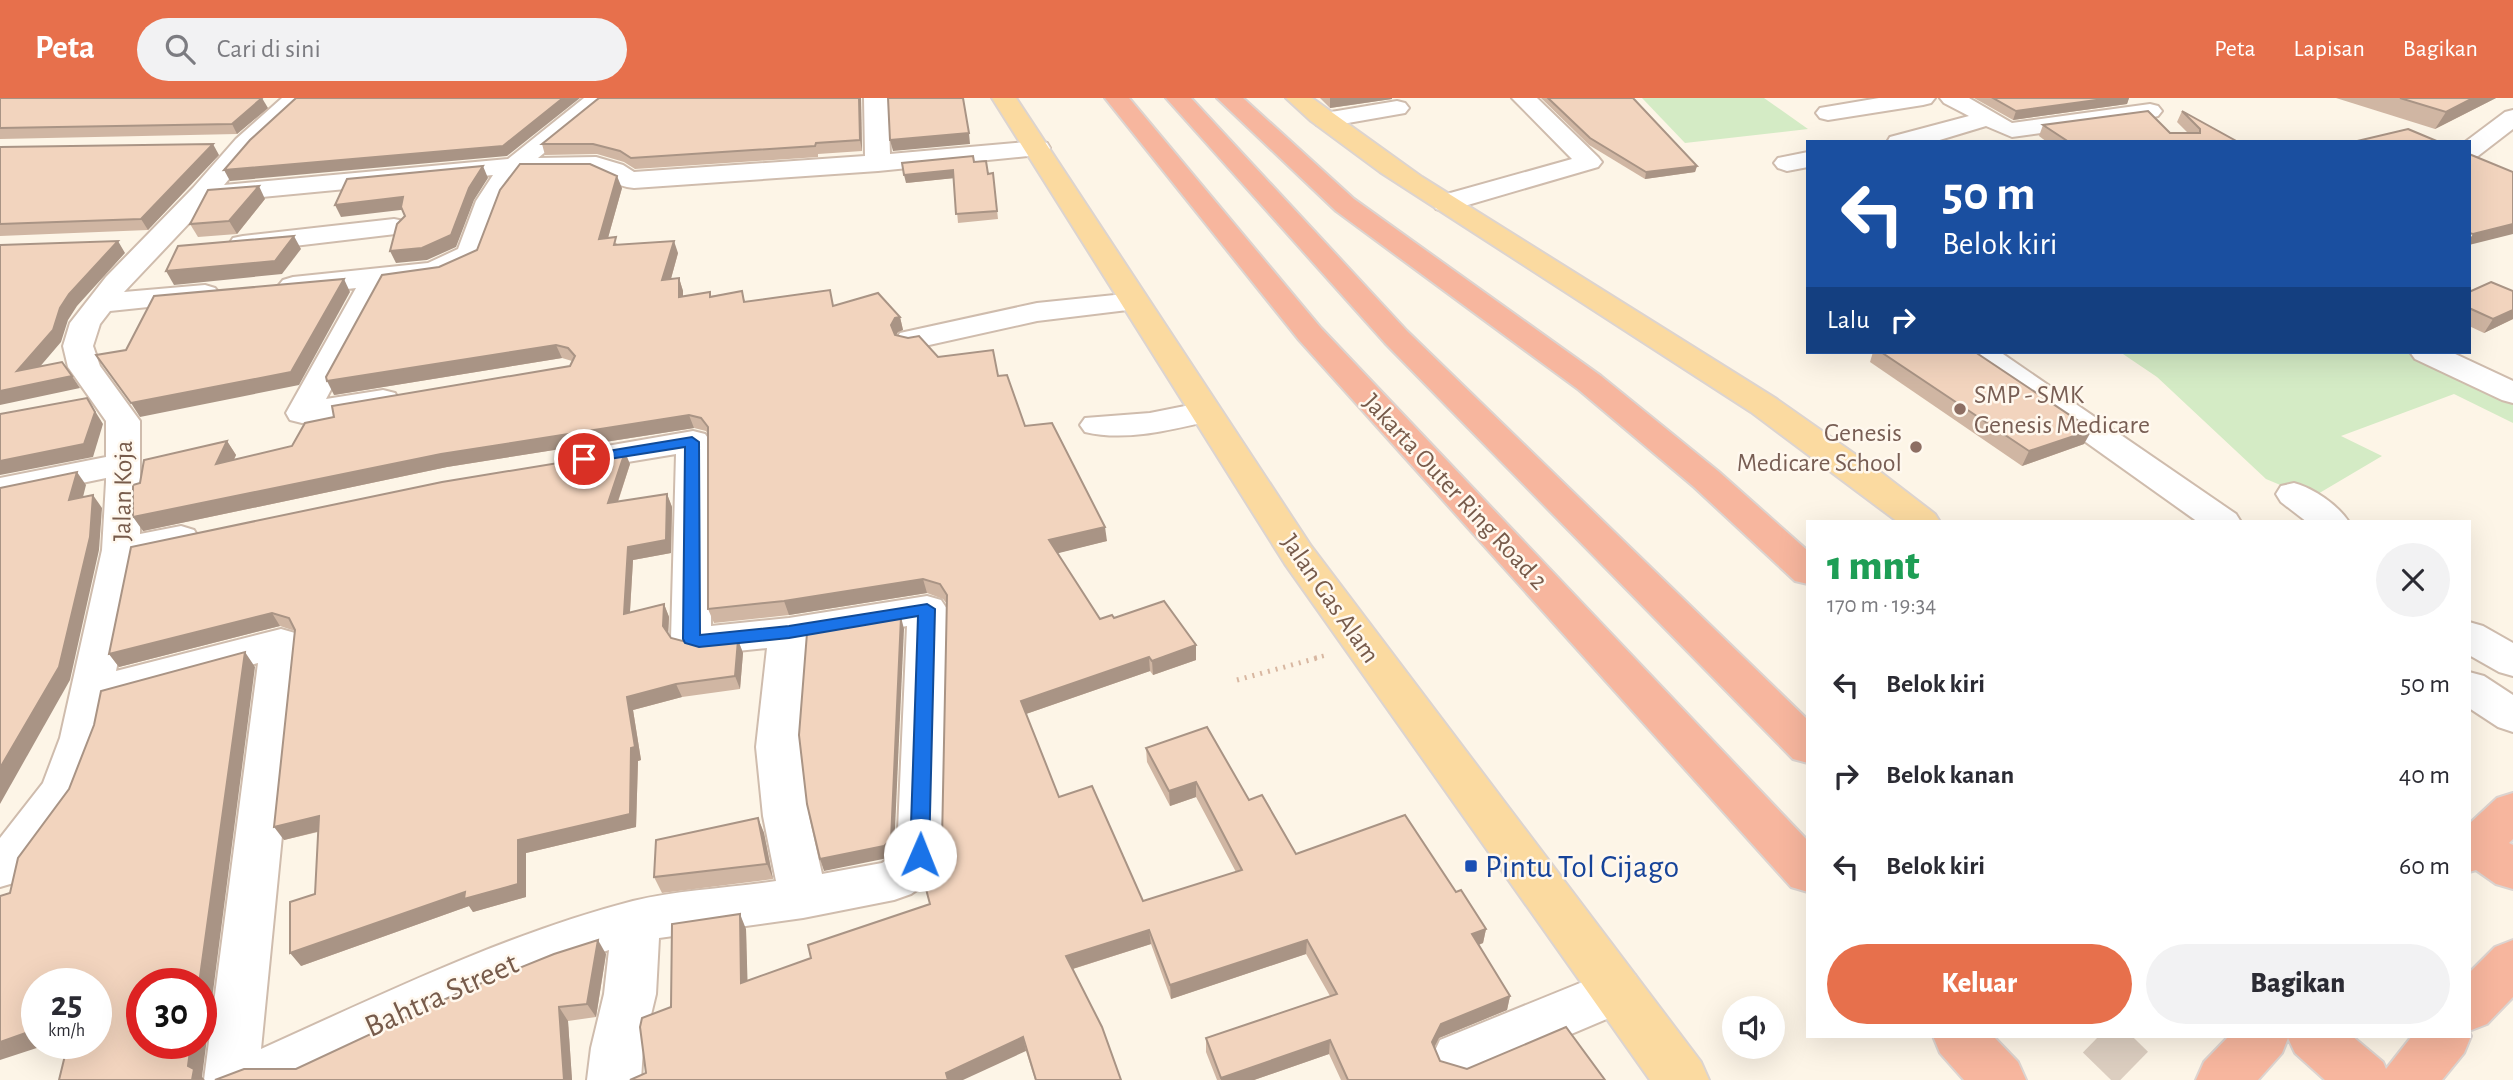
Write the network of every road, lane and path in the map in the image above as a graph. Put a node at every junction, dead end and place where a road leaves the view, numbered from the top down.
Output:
1 (599, 98) edge
2 (876, 98) edge
3 (1004, 98) edge
4 (1118, 98) edge
5 (1178, 98) edge
6 (1228, 98) edge
7 (1298, 98) edge
8 (1524, 98) edge
9 (1923, 98) edge
10 (1952, 98) edge
11 (260, 99) edge
12 (296, 99) edge
13 (1397, 108) dead end
14 (2150, 112) edge
15 (1828, 113) dead end
16 (2513, 117) edge
17 (1989, 118) junction
18 (1325, 120) junction
19 (2020, 136) edge
20 (1908, 140) edge
21 (245, 144) junction
22 (206, 145) edge
23 (1038, 148) junction
24 (2471, 148) edge
25 (878, 163) junction
26 (513, 166) junction
27 (202, 194) junction
28 (1445, 203) junction
29 (394, 227) edge
30 (164, 246) junction
31 (375, 279) junction
32 (1134, 302) junction
33 (99, 303) junction
34 (911, 340) edge
35 (1983, 354) edge
36 (2430, 354) edge
37 (2513, 393) edge
38 (106, 396) junction
39 (411, 396) edge
40 (66, 403) edge
41 (1205, 412) junction
42 (1097, 425) dead end
43 (124, 464) junction
44 (543, 466) edge
45 (0, 489) edge
46 (2294, 494) dead end
47 (1919, 520) edge
48 (2221, 520) edge
49 (2328, 520) edge
50 (216, 530) edge
51 (121, 550) junction
52 (1806, 570) edge
53 (789, 632) junction
54 (2471, 637) edge
55 (1364, 645) junction
56 (2513, 662) edge
57 (1237, 680) dead end
58 (2471, 688) edge
59 (91, 693) junction
60 (2513, 716) edge
61 (1806, 745) edge
62 (2513, 811) edge
63 (2486, 856) edge
64 (0, 869) edge
65 (1806, 871) edge
66 (803, 898) junction
67 (636, 921) junction
68 (2513, 962) edge
69 (1617, 991) junction
70 (2513, 998) edge
71 (2471, 1007) edge
72 (2471, 1008) edge
73 (1960, 1038) edge
74 (2316, 1038) edge
75 (2443, 1038) edge
76 (1459, 1057) dead end
77 (231, 1080) edge
78 (250, 1080) edge
79 (614, 1080) edge
80 (1682, 1080) edge
81 (1999, 1080) edge
82 (2364, 1080) edge
83 (2408, 1080) edge

1 - 26 street
2 - 25 street
3 - 23 main road, Jalan Gas Alam
4 - 65 highway, Jakarta Outer Ring Road 2
5 - 61 highway
6 - 52 highway
7 - 18 main road
8 - 28 street
9 - 15 street
10 - 17 street
11 - 12 street
12 - 21 street, Jalan Koja
13 - 18 street
14 - 19 street
16 - 24 street
17 - 19 street
17 - 20 street
18 - 28 main road
21 - 22 street
21 - 27 street, Jalan Koja
23 - 25 street
23 - 32 main road, Jalan Gas Alam
25 - 26 street
26 - 27 street
26 - 31 street
27 - 30 street, Jalan Koja
28 - 47 main road
29 - 30 street
30 - 33 street, Jalan Koja
31 - 33 street
31 - 39 street
32 - 34 street
32 - 41 main road, Jalan Gas Alam
33 - 38 street, Jalan Koja
35 - 48 street
36 - 37 street
38 - 40 street
38 - 43 street, Jalan Koja
41 - 42 street
41 - 55 main road, Jalan Gas Alam
43 - 45 street
43 - 51 street, Jalan Koja
44 - 53 street
46 - 49 street
50 - 51 street
51 - 59 street, Jalan Koja
53 - 66 street
53 - 66 street, Bahtra Street
54 - 56 street
55 - 57 path
55 - 69 main road, Jalan Gas Alam
58 - 60 street
59 - 64 street, Jalan Koja
59 - 77 street
62 - 63 highway
66 - 67 street, Bahtra Street
67 - 78 street, Bahtra Street
67 - 79 street
68 - 71 highway
69 - 76 street
69 - 80 main road, Jalan Gas Alam
70 - 72 highway
73 - 81 highway
74 - 82 highway
75 - 83 highway

